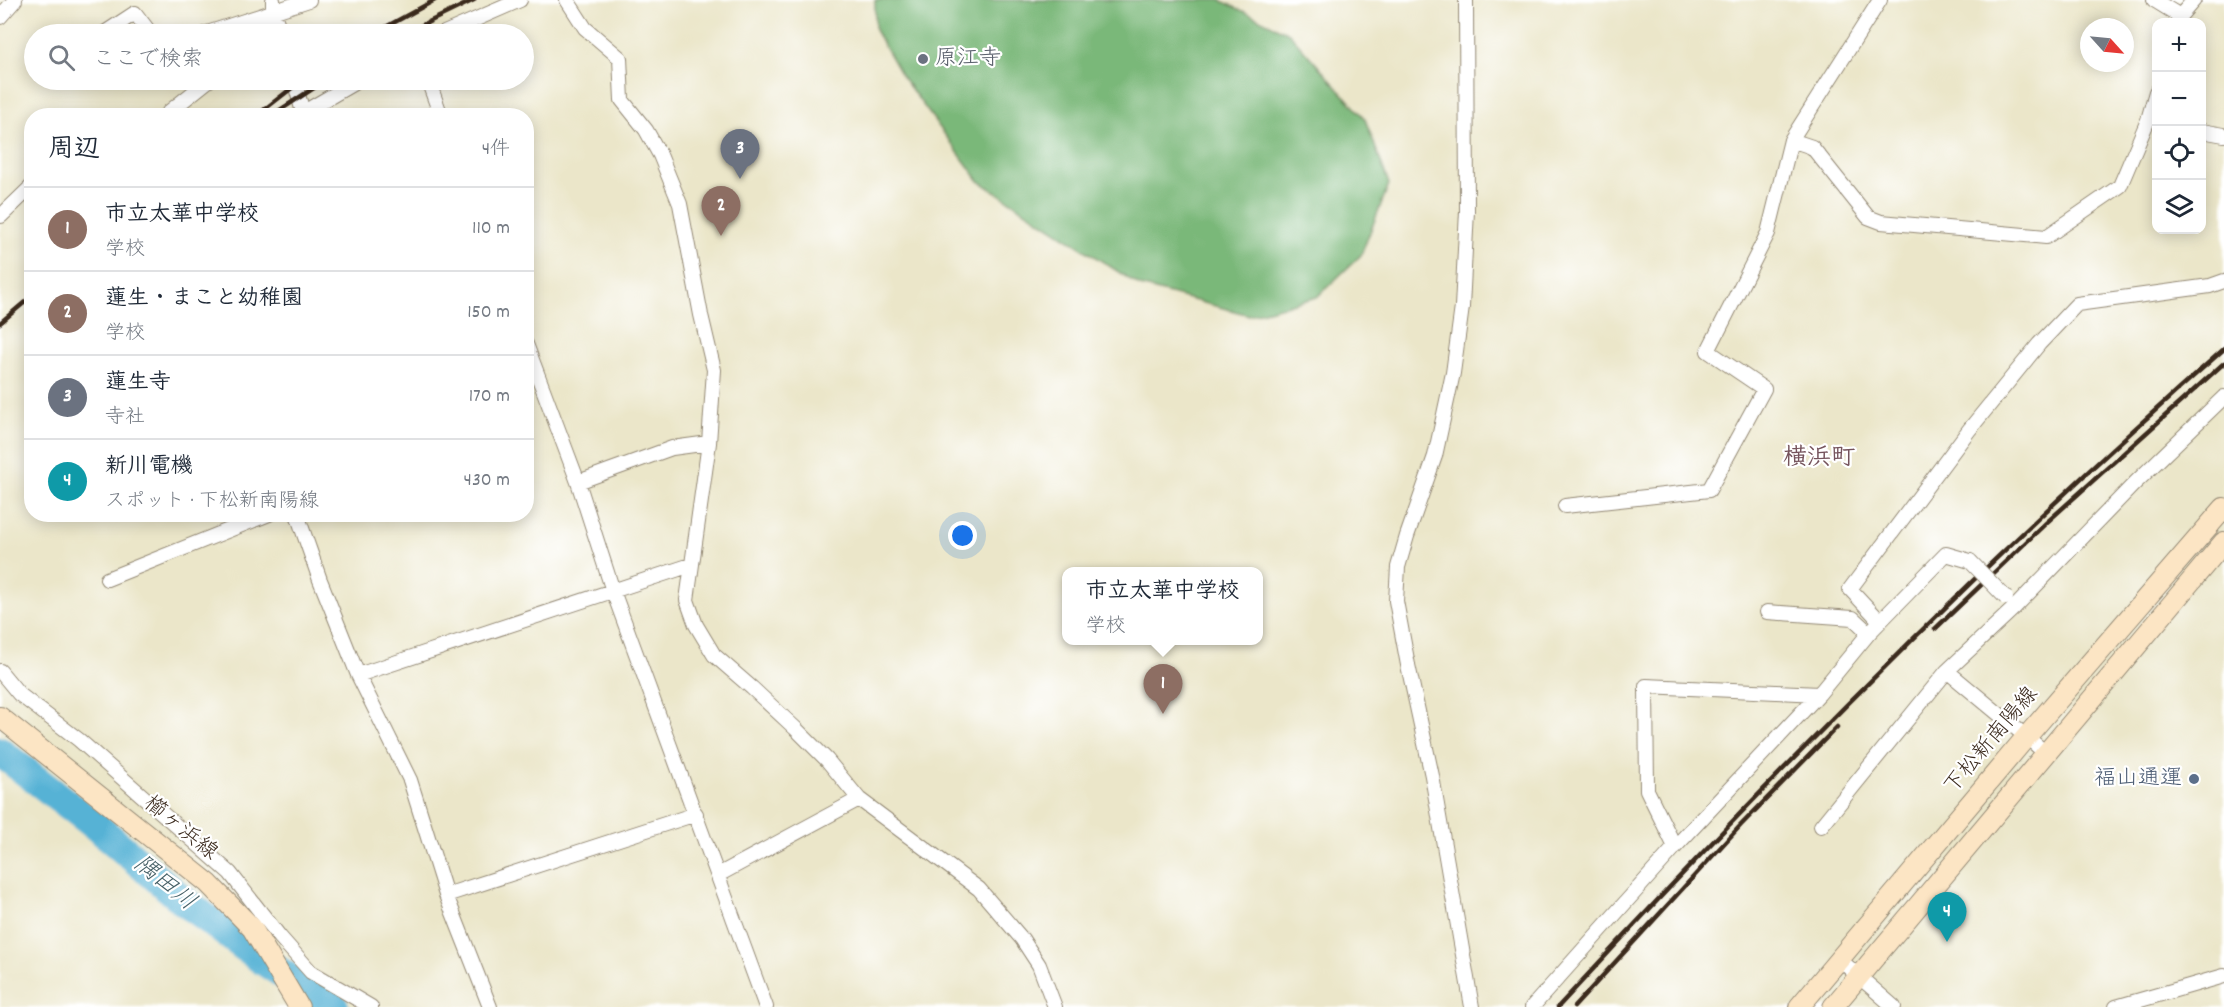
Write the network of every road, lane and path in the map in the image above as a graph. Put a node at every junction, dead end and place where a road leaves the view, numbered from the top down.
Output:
1 (15, 0) edge
2 (309, 0) edge
3 (520, 0) edge
4 (567, 0) edge
5 (1467, 0) edge
6 (1880, 0) edge
7 (2154, 0) edge
8 (2194, 0) edge
9 (273, 6) edge
10 (0, 17) edge
11 (2178, 18) edge
12 (2180, 18) edge
13 (118, 24) edge
14 (143, 24) edge
15 (229, 24) edge
16 (261, 24) edge
17 (278, 24) edge
18 (465, 24) edge
19 (197, 90) edge
20 (297, 90) edge
21 (343, 90) edge
22 (432, 90) edge
23 (176, 108) edge
24 (302, 108) edge
25 (314, 108) edge
26 (438, 108) edge
27 (2152, 121) edge
28 (2206, 131) edge
29 (2224, 135) edge
30 (1791, 140) junction
31 (24, 194) edge
32 (1, 216) edge
33 (2224, 281) edge
34 (534, 365) edge
35 (2224, 397) edge
36 (708, 443) junction
37 (578, 482) junction
38 (1566, 506) dead end
39 (2224, 508) edge
40 (248, 522) edge
41 (300, 522) edge
42 (2217, 530) edge
43 (2224, 542) edge
44 (691, 565) junction
45 (107, 579) dead end
46 (613, 591) junction
47 (2010, 603) junction
48 (1767, 612) dead end
49 (1880, 621) junction
50 (1869, 633) junction
51 (0, 671) edge
52 (1947, 671) junction
53 (358, 675) junction
54 (1819, 694) junction
55 (0, 717) edge
56 (2026, 736) junction
57 (2047, 754) junction
58 (859, 799) junction
59 (696, 814) junction
60 (1821, 826) dead end
61 (1675, 848) junction
62 (718, 875) junction
63 (446, 895) junction
64 (1839, 959) junction
65 (2224, 976) edge
66 (1859, 977) junction
67 (296, 1001) edge
68 (371, 1007) edge
69 (490, 1007) edge
70 (766, 1007) edge
71 (1055, 1007) edge
72 (1472, 1007) edge
73 (1532, 1007) edge
74 (1799, 1007) edge
75 (1833, 1007) edge
76 (1894, 1007) edge
77 (2116, 1007) edge

1 - 10 street
2 - 9 street
3 - 18 street
4 - 36 street
5 - 72 street
6 - 30 street
7 - 11 street
8 - 12 street
9 - 15 street
9 - 16 street
9 - 17 street
13 - 14 street
19 - 23 street
20 - 24 street
21 - 25 street
22 - 26 street
27 - 30 street
28 - 29 street
30 - 38 street
31 - 32 street
33 - 49 street
34 - 37 street
35 - 47 street
36 - 37 street
36 - 44 street
37 - 46 street
39 - 42 main road, 下松新南陽線
40 - 45 street
41 - 53 street
42 - 56 main road, 下松新南陽線
43 - 57 main road
44 - 46 street
44 - 58 street
46 - 53 street
46 - 59 street
47 - 49 street, bridge
47 - 52 street
48 - 50 street
49 - 50 street
50 - 54 street
51 - 68 street
52 - 56 street
52 - 60 street
53 - 63 street
54 - 61 street
54 - 61 street
55 - 67 main road, 櫛ヶ浜線
56 - 57 street
56 - 64 main road, 下松新南陽線
57 - 66 main road
58 - 62 street
58 - 71 street
59 - 62 street
59 - 63 street
61 - 73 street
62 - 70 street
63 - 69 street
64 - 66 street
64 - 74 main road, 下松新南陽線
65 - 77 street
66 - 75 main road
66 - 76 street

